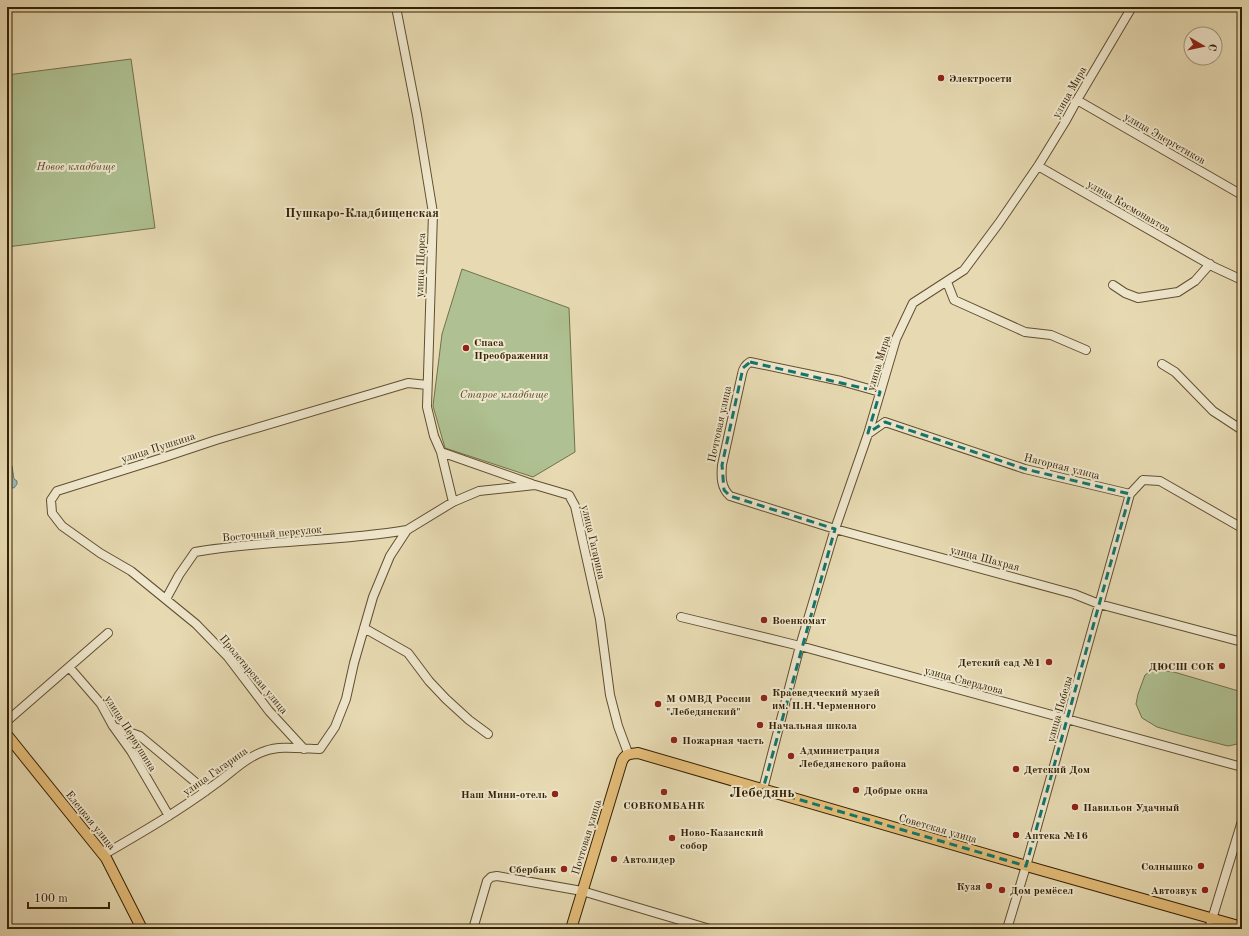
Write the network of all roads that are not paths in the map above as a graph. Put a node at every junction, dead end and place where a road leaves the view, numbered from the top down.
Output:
1 (396, 7) edge
2 (1132, 7) edge
3 (1077, 100) junction
4 (1038, 166) junction
5 (1242, 195) edge
6 (1210, 264) junction
7 (1242, 280) edge
8 (947, 282) junction
9 (1113, 285) dead end
10 (1086, 350) dead end
11 (1162, 364) dead end
12 (427, 384) junction
13 (880, 392) junction
14 (1242, 430) edge
15 (868, 434) junction
16 (441, 452) junction
17 (535, 485) junction
18 (724, 490) joint
19 (1130, 494) junction
20 (453, 502) junction
21 (1242, 528) edge
22 (835, 529) junction
23 (407, 530) junction
24 (166, 599) junction
25 (1099, 604) junction
26 (680, 617) dead end
27 (364, 628) junction
28 (108, 634) dead end
29 (1242, 642) edge
30 (800, 646) junction
31 (69, 667) junction
32 (1067, 720) junction
33 (7, 721) edge
34 (113, 726) junction
35 (488, 734) dead end
36 (8, 738) edge
37 (304, 749) junction
38 (628, 753) junction
39 (1242, 767) edge
40 (763, 789) junction
41 (206, 791) junction
42 (169, 816) junction
43 (1242, 821) edge
44 (103, 855) junction
45 (1026, 866) junction
46 (582, 891) junction
47 (1212, 919) junction
48 (1242, 927) edge
49 (142, 929) edge
50 (473, 929) edge
51 (570, 929) edge
52 (710, 929) edge
53 (1007, 929) edge
54 (1209, 929) edge

1 - 12 street, улица Щорса
2 - 3 street, улица Мира
3 - 4 street, улица Мира
3 - 5 street, улица Энергетиков
4 - 6 street, улица Космонавтов
4 - 8 street, улица Мира
6 - 7 street, улица Космонавтов
6 - 9 street
8 - 10 street
8 - 13 street, улица Мира
11 - 14 street
12 - 16 street, улица Щорса
12 - 24 street, улица Пушкина
13 - 15 street, улица Мира
13 - 18 street, Почтовая улица
15 - 19 street, Нагорная улица
15 - 22 street, улица Мира
16 - 17 street
16 - 20 street, улица Щорса
17 - 20 street, улица Гагарина
17 - 38 street, улица Гагарина
18 - 22 street, улица Шахрая
19 - 21 street
19 - 25 street, улица Победы
20 - 23 street, улица Гагарина
22 - 25 street, улица Шахрая
22 - 30 street, улица Мира
23 - 24 street, Восточный переулок
23 - 27 street, улица Гагарина
24 - 37 street, Пролетарская улица
25 - 29 street, улица Шахрая
25 - 32 street, улица Победы
26 - 30 street, улица Свердлова
27 - 35 street
27 - 37 street, улица Гагарина
28 - 31 street
30 - 32 street, улица Свердлова
30 - 40 street, улица Мира
31 - 33 street
31 - 34 street, улица Первушина
32 - 39 street, улица Свердлова
32 - 45 street, улица Победы
34 - 41 street
34 - 42 street, улица Первушина
36 - 44 main road, Елецкая улица
37 - 41 street, улица Гагарина
38 - 40 main road, Советская улица
38 - 46 main road, Почтовая улица
40 - 45 main road, Советская улица
41 - 42 street, улица Гагарина
42 - 44 street, улица Гагарина
43 - 47 street
44 - 49 main road, Елецкая улица
45 - 47 main road, Советская улица
45 - 53 street, улица Победы
46 - 50 street
46 - 51 main road, Почтовая улица
46 - 52 street
47 - 48 main road, Советская улица
47 - 54 street

